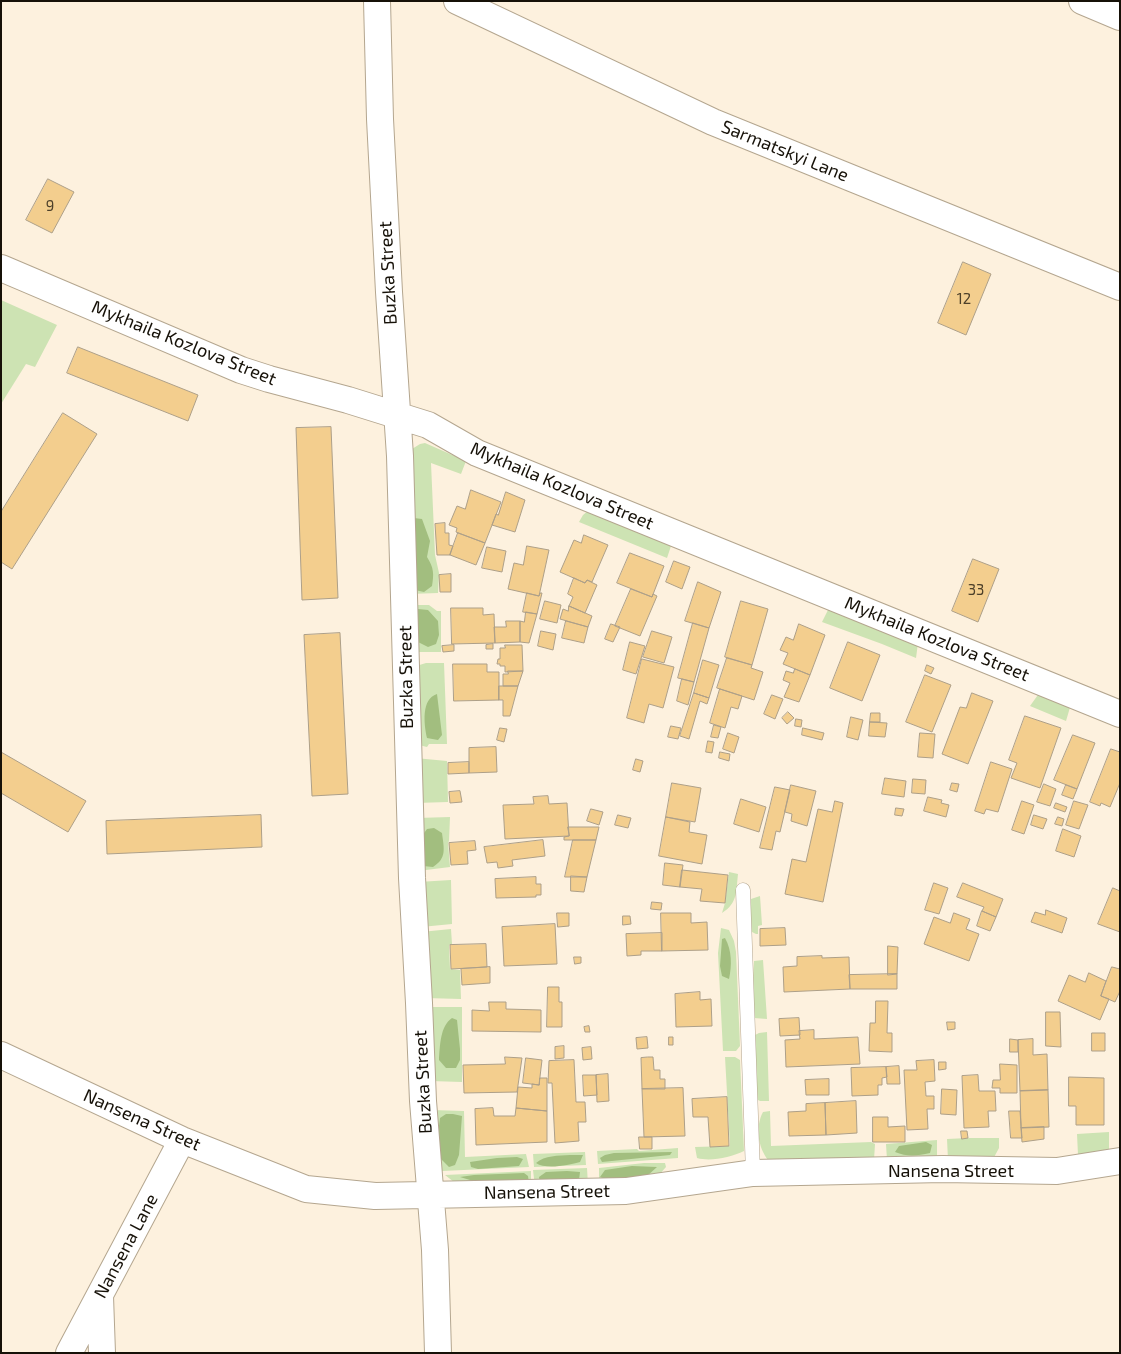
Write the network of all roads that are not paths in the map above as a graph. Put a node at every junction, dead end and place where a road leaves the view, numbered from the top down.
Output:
1 (377, 1) edge
2 (457, 1) edge
3 (1082, 1) edge
4 (1120, 17) edge
5 (1, 268) edge
6 (1120, 287) edge
7 (397, 416) junction
8 (1120, 714) edge
9 (743, 890) dead end
10 (1, 1055) edge
11 (182, 1140) junction
12 (1120, 1161) edge
13 (753, 1173) junction
14 (431, 1194) junction
15 (100, 1295) junction
16 (69, 1353) edge
17 (102, 1353) edge
18 (438, 1353) edge

1 - 7 street, Buzka Street
2 - 6 street, Sarmatskyi Lane
3 - 4 street
5 - 7 street, Mykhaila Kozlova Street
7 - 8 street, Mykhaila Kozlova Street
7 - 14 street, Buzka Street
9 - 13 lane
10 - 11 street, Nansena Street
11 - 14 street, Nansena Street
11 - 15 street, Nansena Lane
12 - 13 street, Nansena Street
13 - 14 street, Nansena Street
14 - 18 street, Buzka Street
15 - 16 street, Nansena Lane
15 - 17 street

